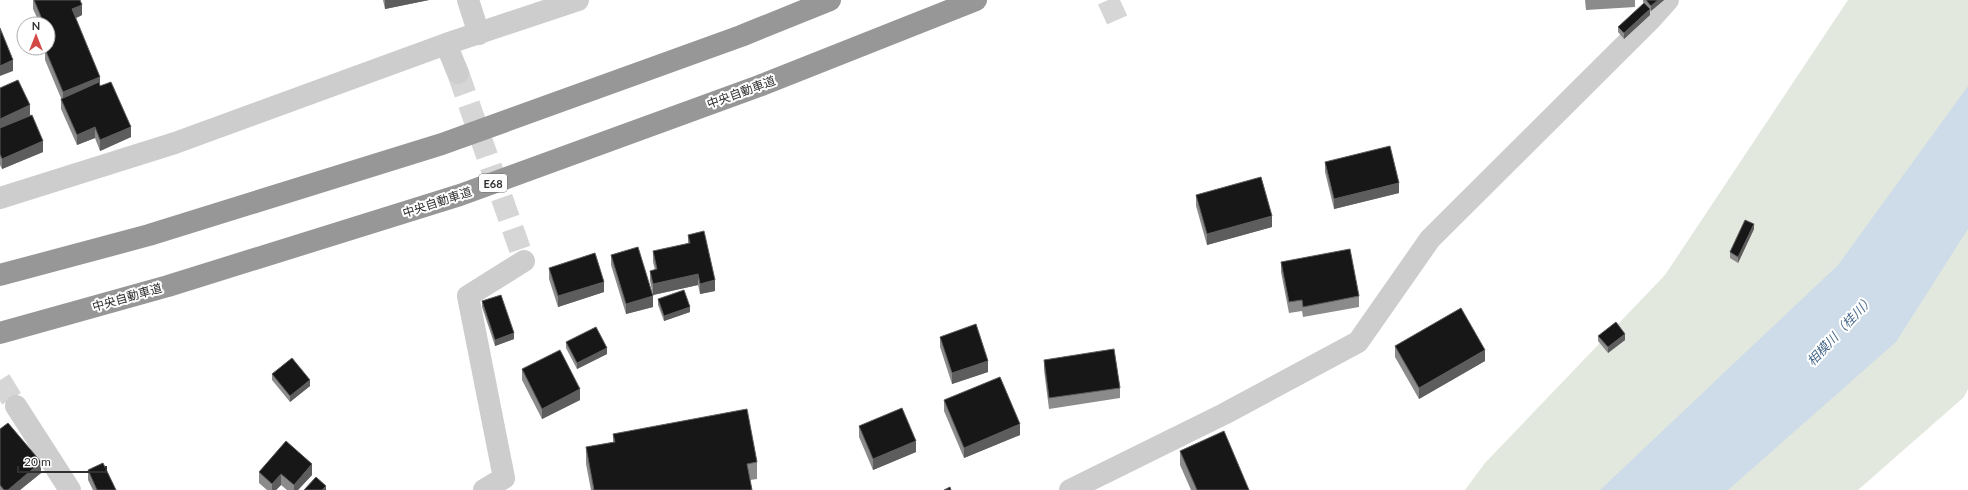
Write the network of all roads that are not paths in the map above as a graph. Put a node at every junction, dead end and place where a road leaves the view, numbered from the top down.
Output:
1 (468, 0) edge
2 (578, 0) edge
3 (830, 0) edge
4 (976, 0) edge
5 (1668, 0) edge
6 (479, 34) junction
7 (446, 44) junction
8 (458, 73) tunnel mouth
9 (0, 198) edge
10 (524, 261) dead end
11 (0, 275) edge
12 (0, 334) edge
13 (16, 406) tunnel mouth
14 (67, 488) edge
15 (484, 490) edge
16 (1070, 490) edge

1 - 6 street
2 - 6 street
3 - 11 highway
4 - 12 highway, 中央自動車道 / E68
5 - 16 street
6 - 7 street
7 - 8 street
7 - 9 street
10 - 15 street
13 - 14 street

